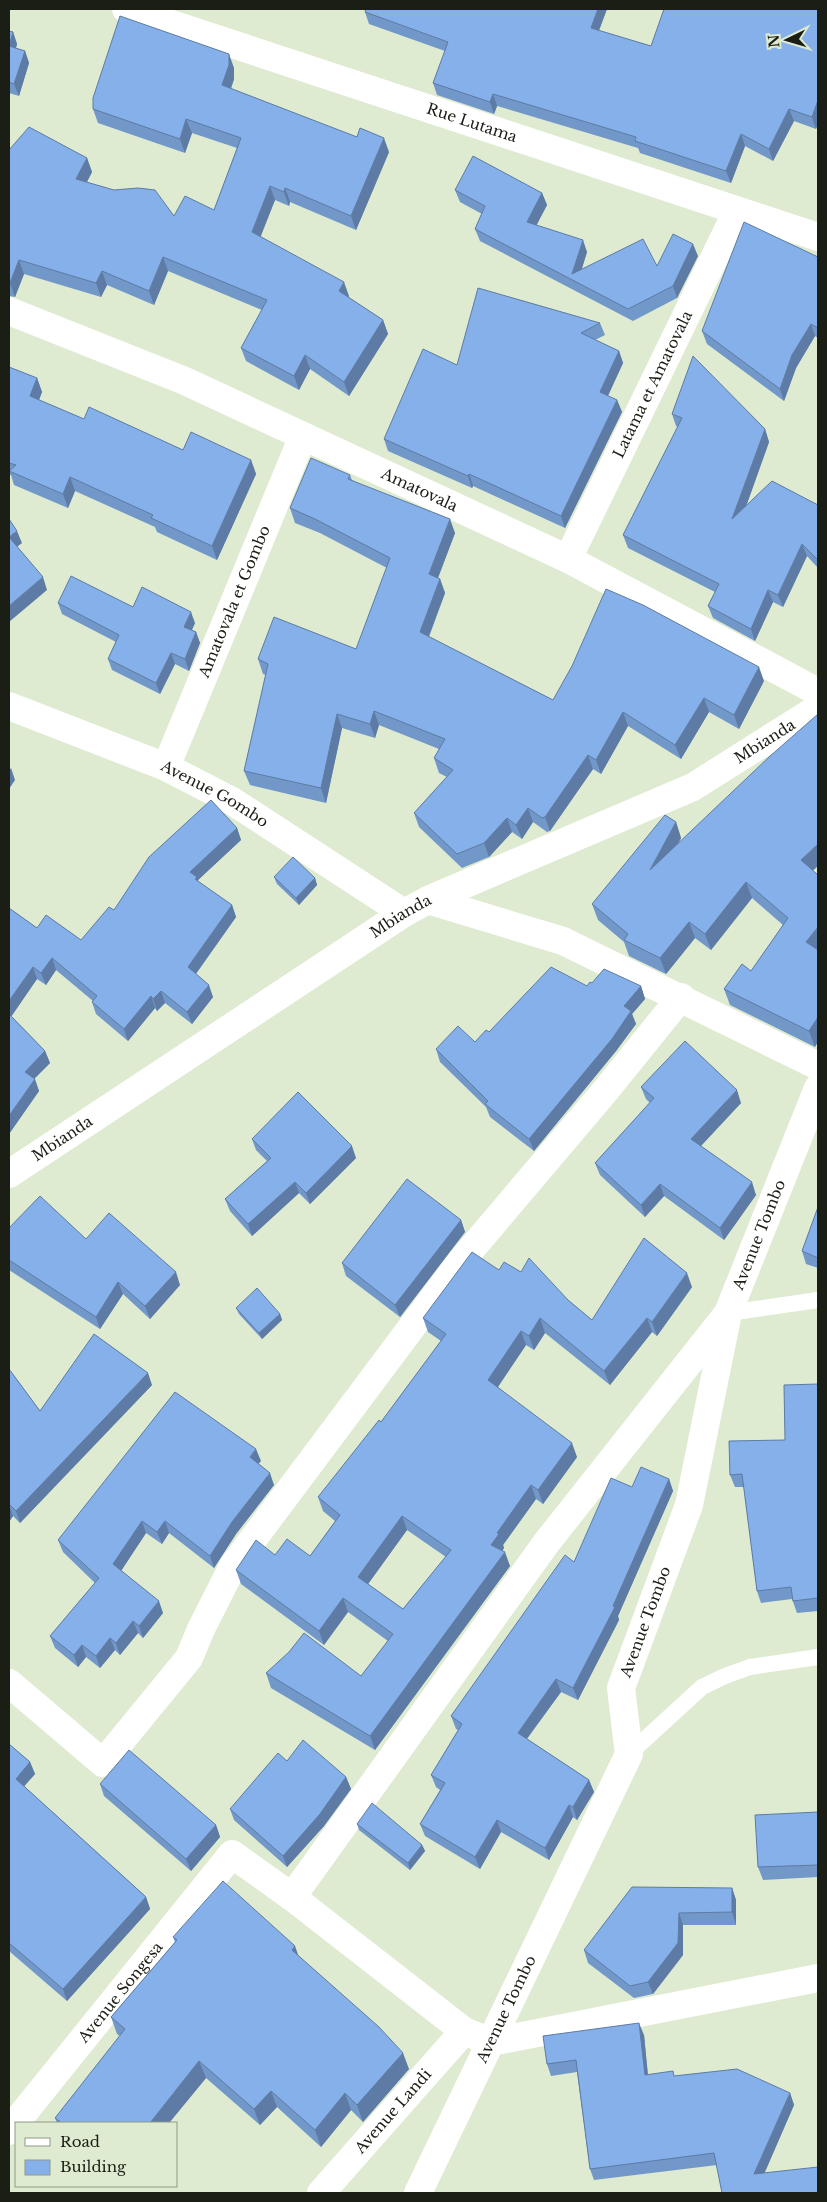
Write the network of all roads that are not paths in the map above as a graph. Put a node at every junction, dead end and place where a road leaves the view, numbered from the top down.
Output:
1 (126, 9) edge
2 (737, 211) junction
3 (818, 237) edge
4 (9, 311) edge
5 (303, 436) junction
6 (568, 559) junction
7 (818, 692) edge
8 (9, 706) edge
9 (818, 708) edge
10 (166, 766) junction
11 (428, 900) junction
12 (404, 914) junction
13 (681, 997) junction
14 (818, 1066) edge
15 (818, 1088) edge
16 (9, 1174) edge
17 (818, 1300) edge
18 (728, 1313) junction
19 (818, 1656) edge
20 (9, 1683) edge
21 (629, 1754) junction
22 (292, 1897) junction
23 (818, 1978) edge
24 (464, 2030) junction
25 (491, 2042) junction
26 (16, 2122) edge
27 (321, 2193) edge
28 (418, 2193) edge

1 - 2 street, Rue Lutama
2 - 3 street, Rue Lutama
2 - 6 street, Latama et Amatovala
4 - 5 street, Amatovala
5 - 6 street, Amatovala
5 - 10 street, Amatovala et Gombo
6 - 7 street, Amatovala
8 - 10 street, Avenue Gombo
9 - 11 street, Mbianda
10 - 12 street, Avenue Gombo
11 - 12 street, Mbianda
11 - 13 street
12 - 16 street, Mbianda
13 - 14 street
13 - 20 street
15 - 18 street, Avenue Tombo
17 - 18 lane
18 - 21 street, Avenue Tombo
18 - 22 street
19 - 21 lane
21 - 25 street, Avenue Tombo
22 - 24 street
22 - 26 street, Avenue Songesa
23 - 25 street
24 - 25 street
24 - 27 street, Avenue Landi
25 - 28 street, Avenue Tombo

